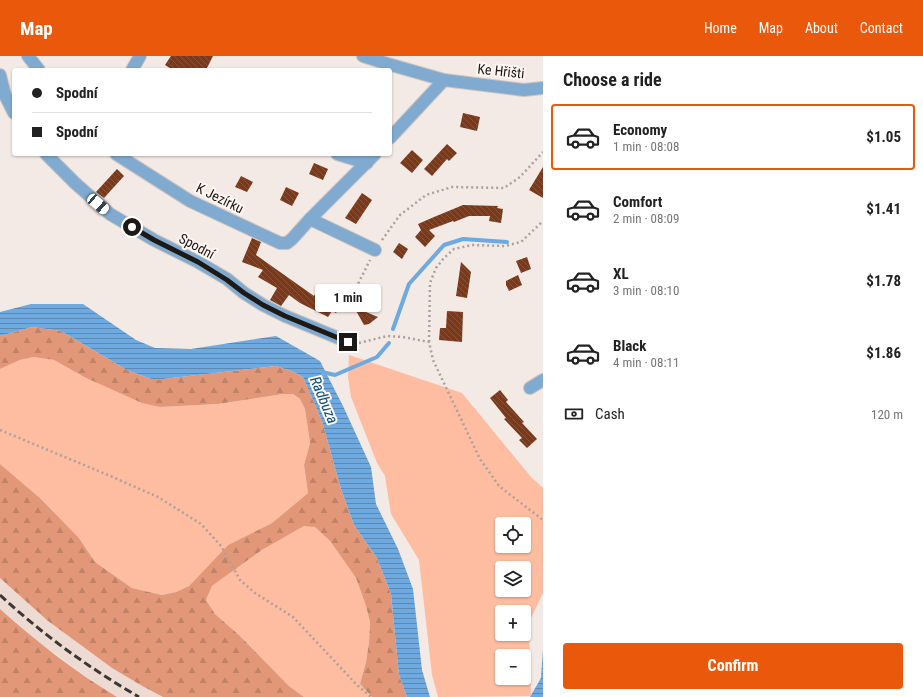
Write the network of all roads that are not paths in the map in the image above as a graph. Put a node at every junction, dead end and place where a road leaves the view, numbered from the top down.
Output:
1 (28, 56) edge
2 (140, 56) edge
3 (363, 56) edge
4 (37, 68) edge
5 (133, 68) edge
6 (0, 75) edge
7 (444, 80) junction
8 (543, 88) edge
9 (12, 109) edge
10 (392, 136) edge
11 (48, 156) edge
12 (119, 156) edge
13 (354, 156) edge
14 (371, 158) edge
15 (310, 219) junction
16 (375, 250) road end
17 (348, 342) road end
18 (543, 380) edge
19 (530, 388) dead end

1 - 4 street
2 - 5 street
3 - 7 street, Ke Hřišti
6 - 9 street
7 - 8 street, Ke Hřišti
7 - 10 street
11 - 17 street, Spodní
12 - 15 street, K Jezírku
13 - 14 street
14 - 15 street, K Jezírku
15 - 16 street
18 - 19 street

